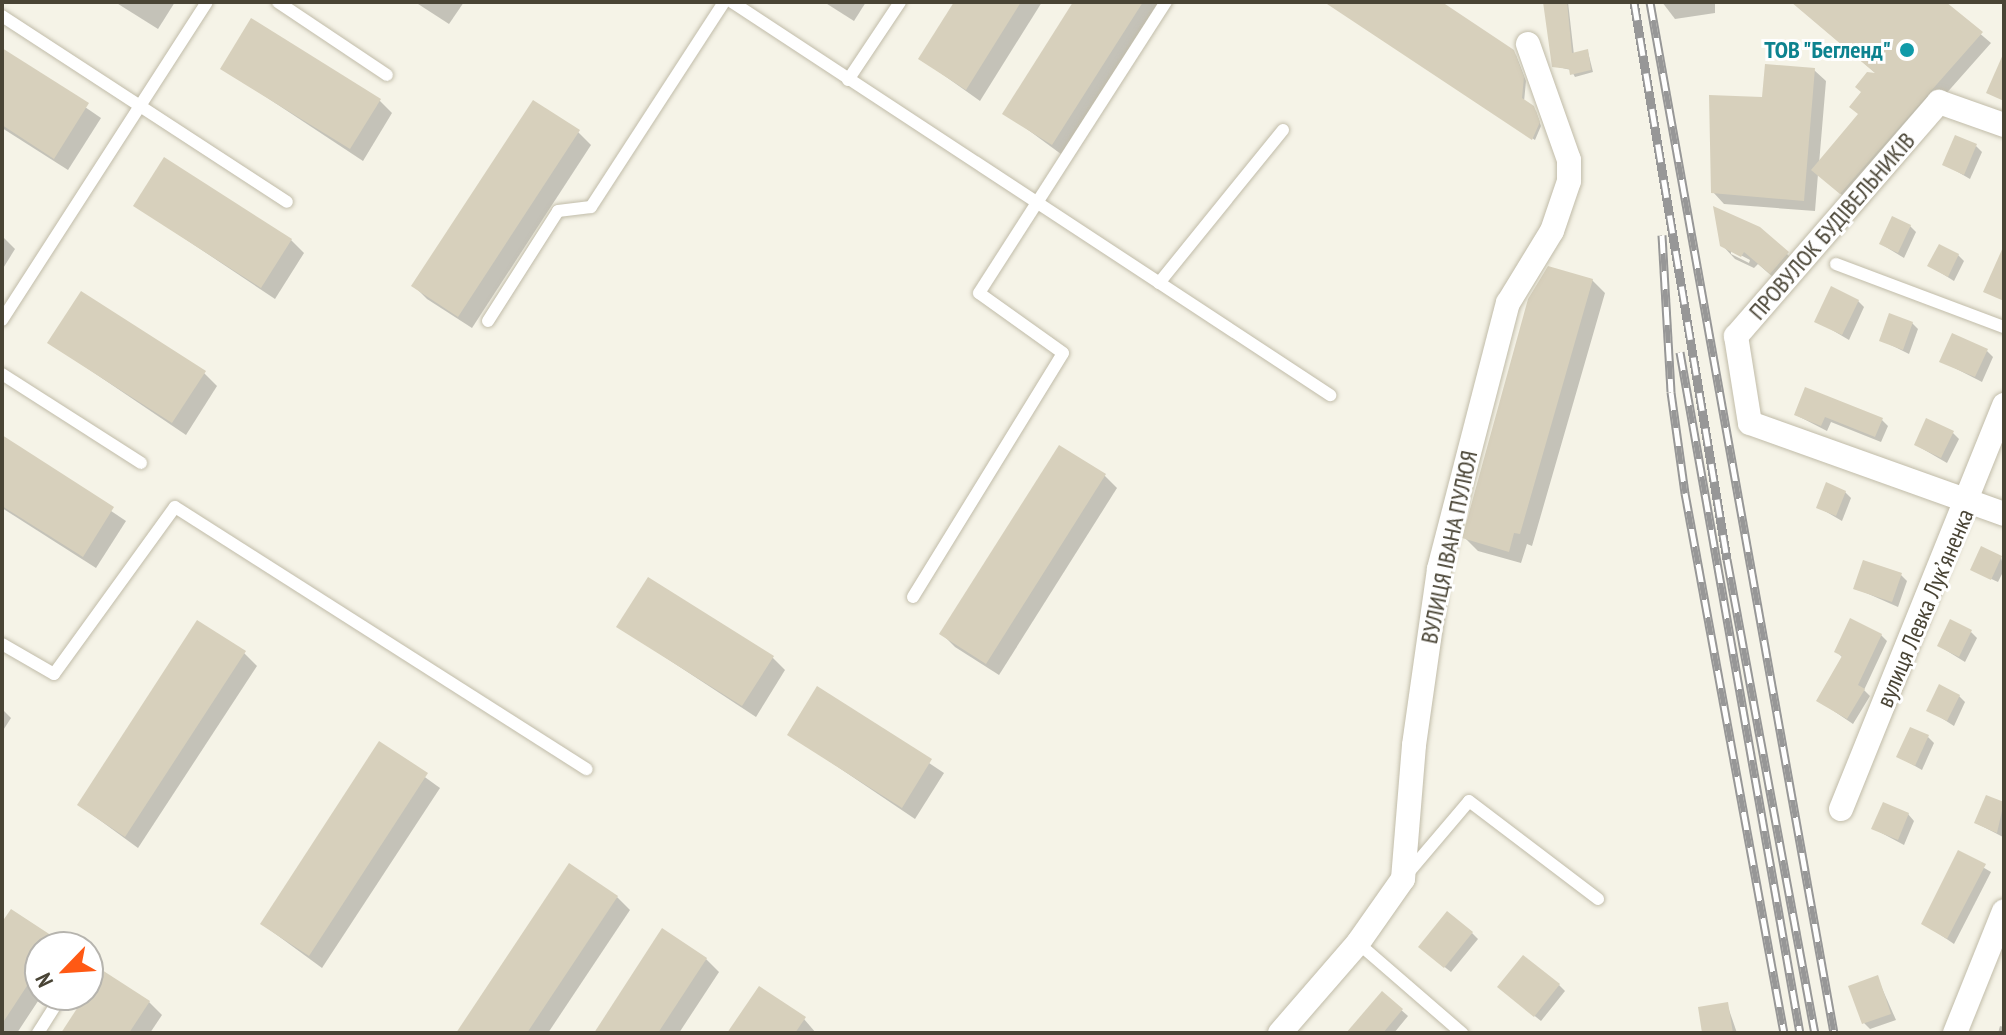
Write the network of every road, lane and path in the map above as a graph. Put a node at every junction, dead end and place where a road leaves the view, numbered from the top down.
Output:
1 (207, 2) edge
2 (278, 2) edge
3 (724, 2) edge
4 (732, 2) edge
5 (900, 2) edge
6 (1166, 2) edge
7 (2, 16) edge
8 (1528, 44) dead end
9 (387, 75) dead end
10 (848, 80) junction
11 (140, 106) junction
12 (2004, 125) edge
13 (1283, 130) dead end
14 (287, 202) dead end
15 (1036, 203) junction
16 (1836, 264) dead end
17 (1159, 283) junction
18 (2, 320) edge
19 (488, 321) dead end
20 (2004, 327) edge
21 (2, 374) edge
22 (1330, 395) dead end
23 (2004, 405) edge
24 (141, 463) dead end
25 (1970, 500) junction
26 (2004, 514) edge
27 (913, 597) dead end
28 (2, 644) edge
29 (587, 769) dead end
30 (1841, 809) dead end
31 (1403, 879) junction
32 (1598, 899) dead end
33 (2004, 911) edge
34 (1358, 943) junction
35 (52, 1011) edge
36 (1292, 1029) edge
37 (38, 1033) edge
38 (1462, 1033) edge
39 (1955, 1033) edge

1 - 11 lane
2 - 9 lane
3 - 19 lane
4 - 10 lane
5 - 10 lane
6 - 15 lane
7 - 11 lane
8 - 31 street, ВУЛИЦЯ ІВАНА ПУЛЮЯ
10 - 15 lane
11 - 14 lane
11 - 18 lane
12 - 25 street, ПРОВУЛОК БУДІВЕЛЬНИКІВ
13 - 17 lane
15 - 17 lane
15 - 27 lane
16 - 20 lane
17 - 22 lane
21 - 24 lane
23 - 25 street, вулиця Левка Лукʼяненка
25 - 26 street
25 - 30 street, вулиця Левка Лукʼяненка
28 - 29 lane
31 - 32 lane
31 - 34 street
33 - 39 street
34 - 36 street
34 - 38 lane
35 - 37 lane

